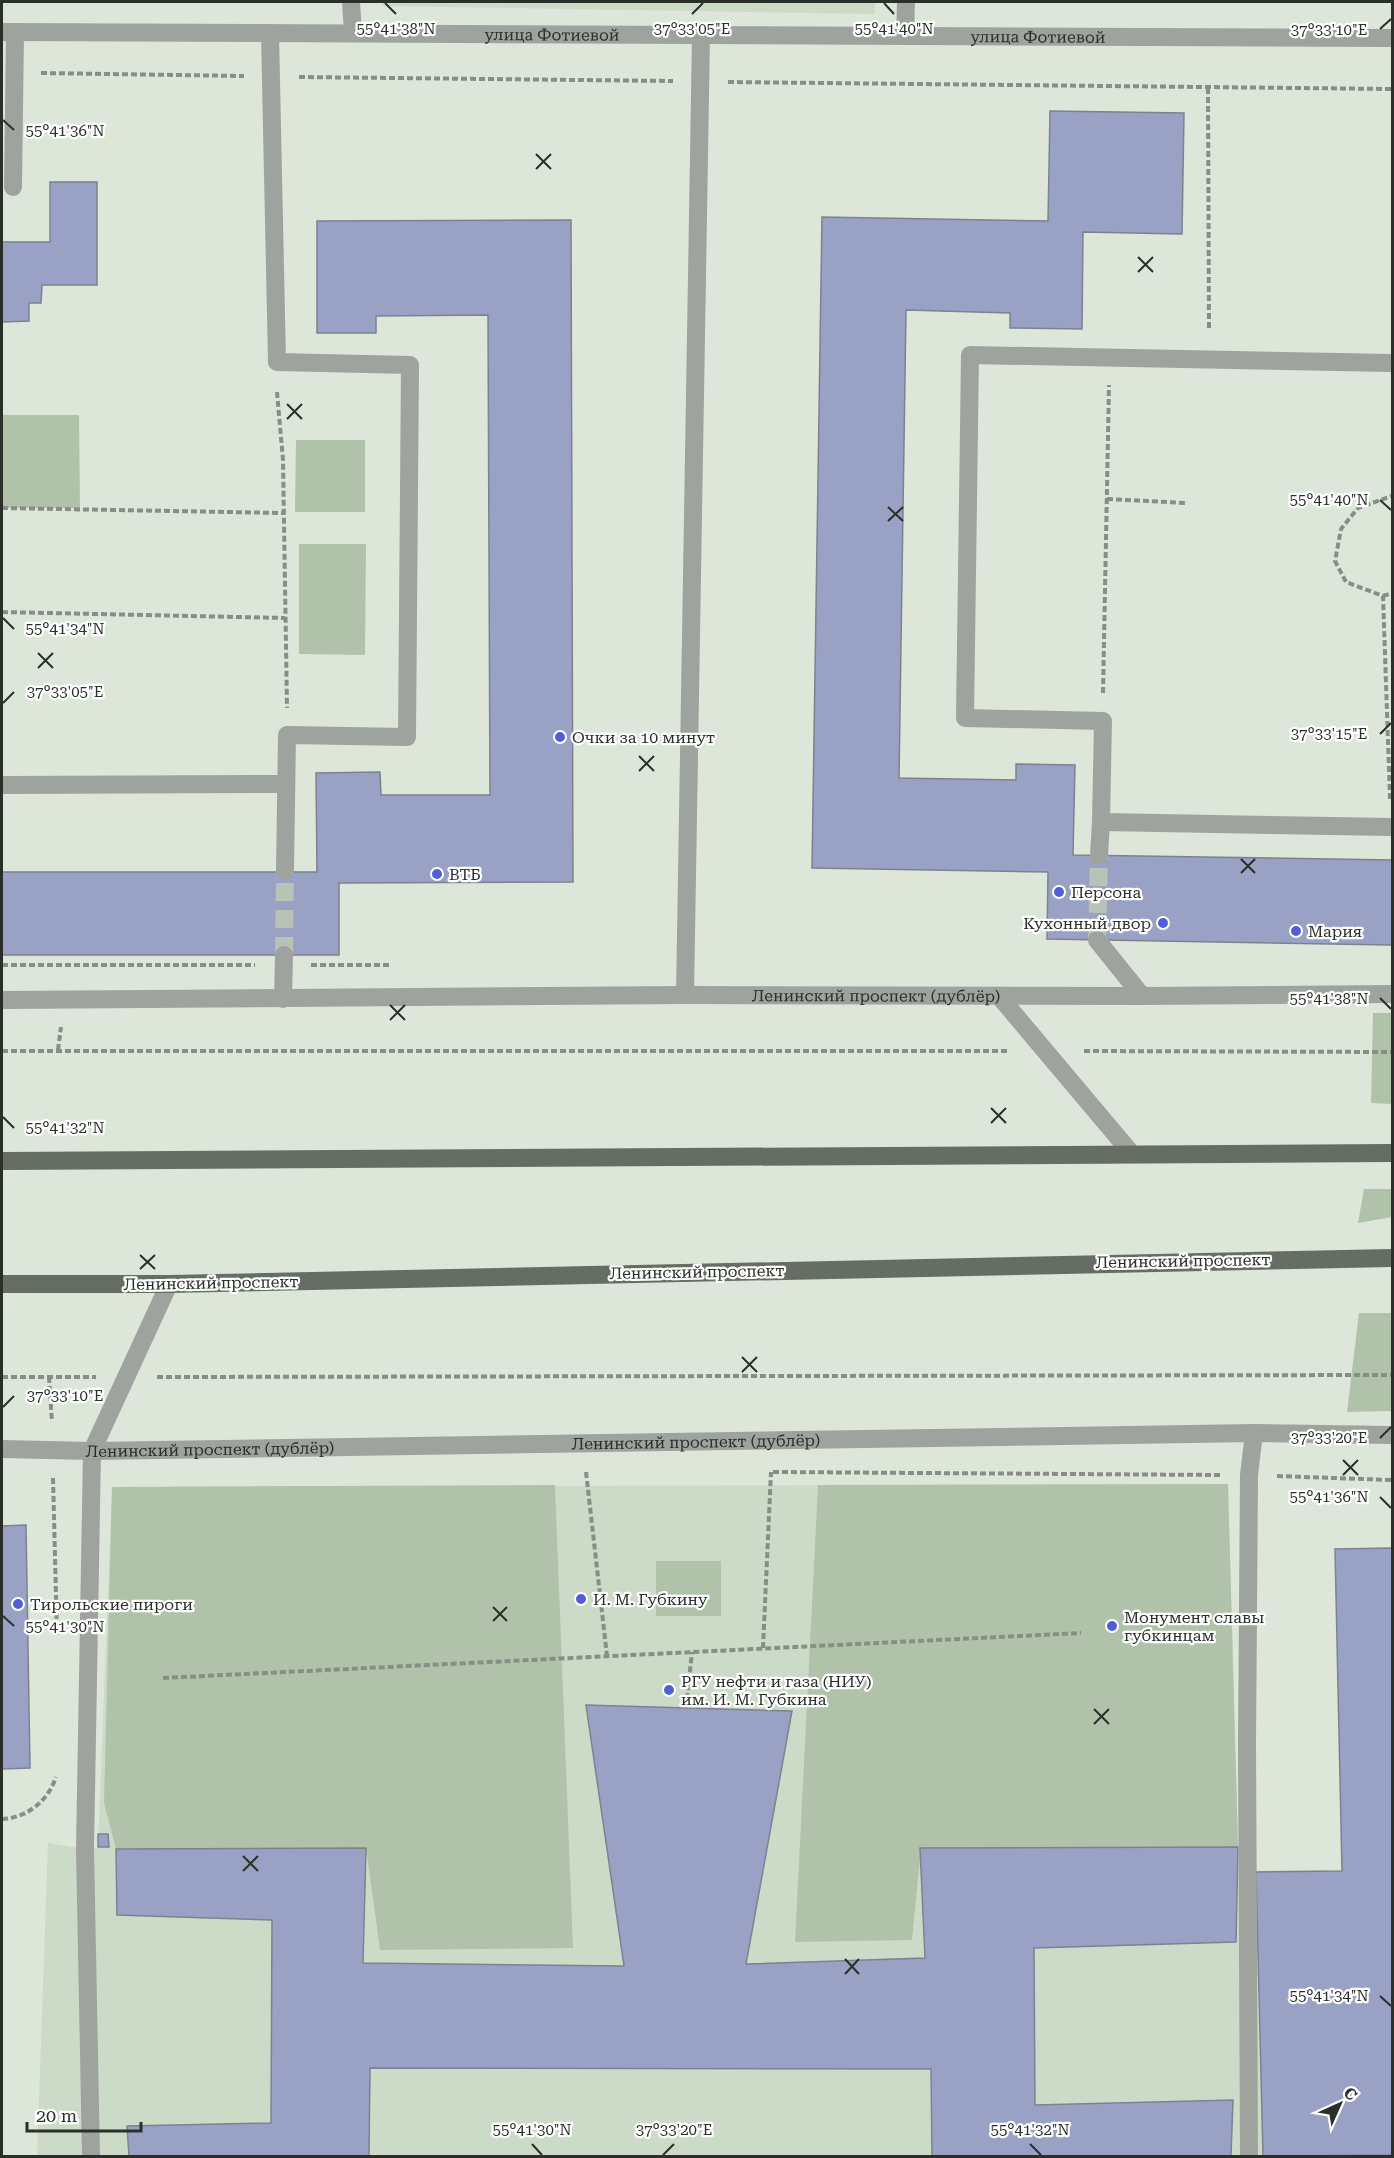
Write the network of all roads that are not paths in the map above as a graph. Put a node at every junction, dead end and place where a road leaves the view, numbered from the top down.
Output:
1 (351, 2) edge
2 (906, 2) edge
3 (8, 32) edge
4 (270, 33) junction
5 (352, 33) junction
6 (701, 34) junction
7 (905, 36) junction
8 (1392, 38) edge
9 (13, 187) dead end
10 (1392, 363) edge
11 (2, 784) edge
12 (286, 784) junction
13 (1101, 822) junction
14 (1392, 827) edge
15 (1099, 855) tunnel mouth
16 (285, 872) tunnel mouth
17 (1097, 940) tunnel mouth
18 (284, 955) tunnel mouth
19 (1392, 994) edge
20 (685, 995) junction
21 (999, 996) junction
22 (1142, 996) junction
23 (283, 999) junction
24 (2, 1000) edge
25 (1392, 1153) edge
26 (1132, 1154) junction
27 (2, 1161) edge
28 (1392, 1258) edge
29 (2, 1284) edge
30 (169, 1284) junction
31 (1254, 1433) junction
32 (1392, 1435) edge
33 (2, 1449) edge
34 (92, 1451) junction
35 (91, 2157) edge
36 (1249, 2157) edge

1 - 5 street
2 - 7 street
3 - 4 street, улица Фотиевой
3 - 9 street
4 - 5 street, улица Фотиевой
4 - 12 street
5 - 6 street, улица Фотиевой
6 - 7 street, улица Фотиевой
6 - 20 street
7 - 8 street, улица Фотиевой
10 - 13 street
11 - 12 street
12 - 16 street
13 - 14 street
13 - 15 street
17 - 22 street
18 - 23 street
19 - 22 street, Ленинский проспект (дублёр)
20 - 21 street, Ленинский проспект (дублёр)
20 - 23 street, Ленинский проспект (дублёр)
21 - 22 street, Ленинский проспект (дублёр)
21 - 26 street
23 - 24 street, Ленинский проспект (дублёр)
25 - 26 main road
26 - 27 main road
28 - 30 main road, Ленинский проспект
29 - 30 main road, Ленинский проспект
30 - 34 street
31 - 32 street, Ленинский проспект (дублёр)
31 - 34 street, Ленинский проспект (дублёр)
31 - 36 street
33 - 34 street, Ленинский проспект (дублёр)
34 - 35 street

